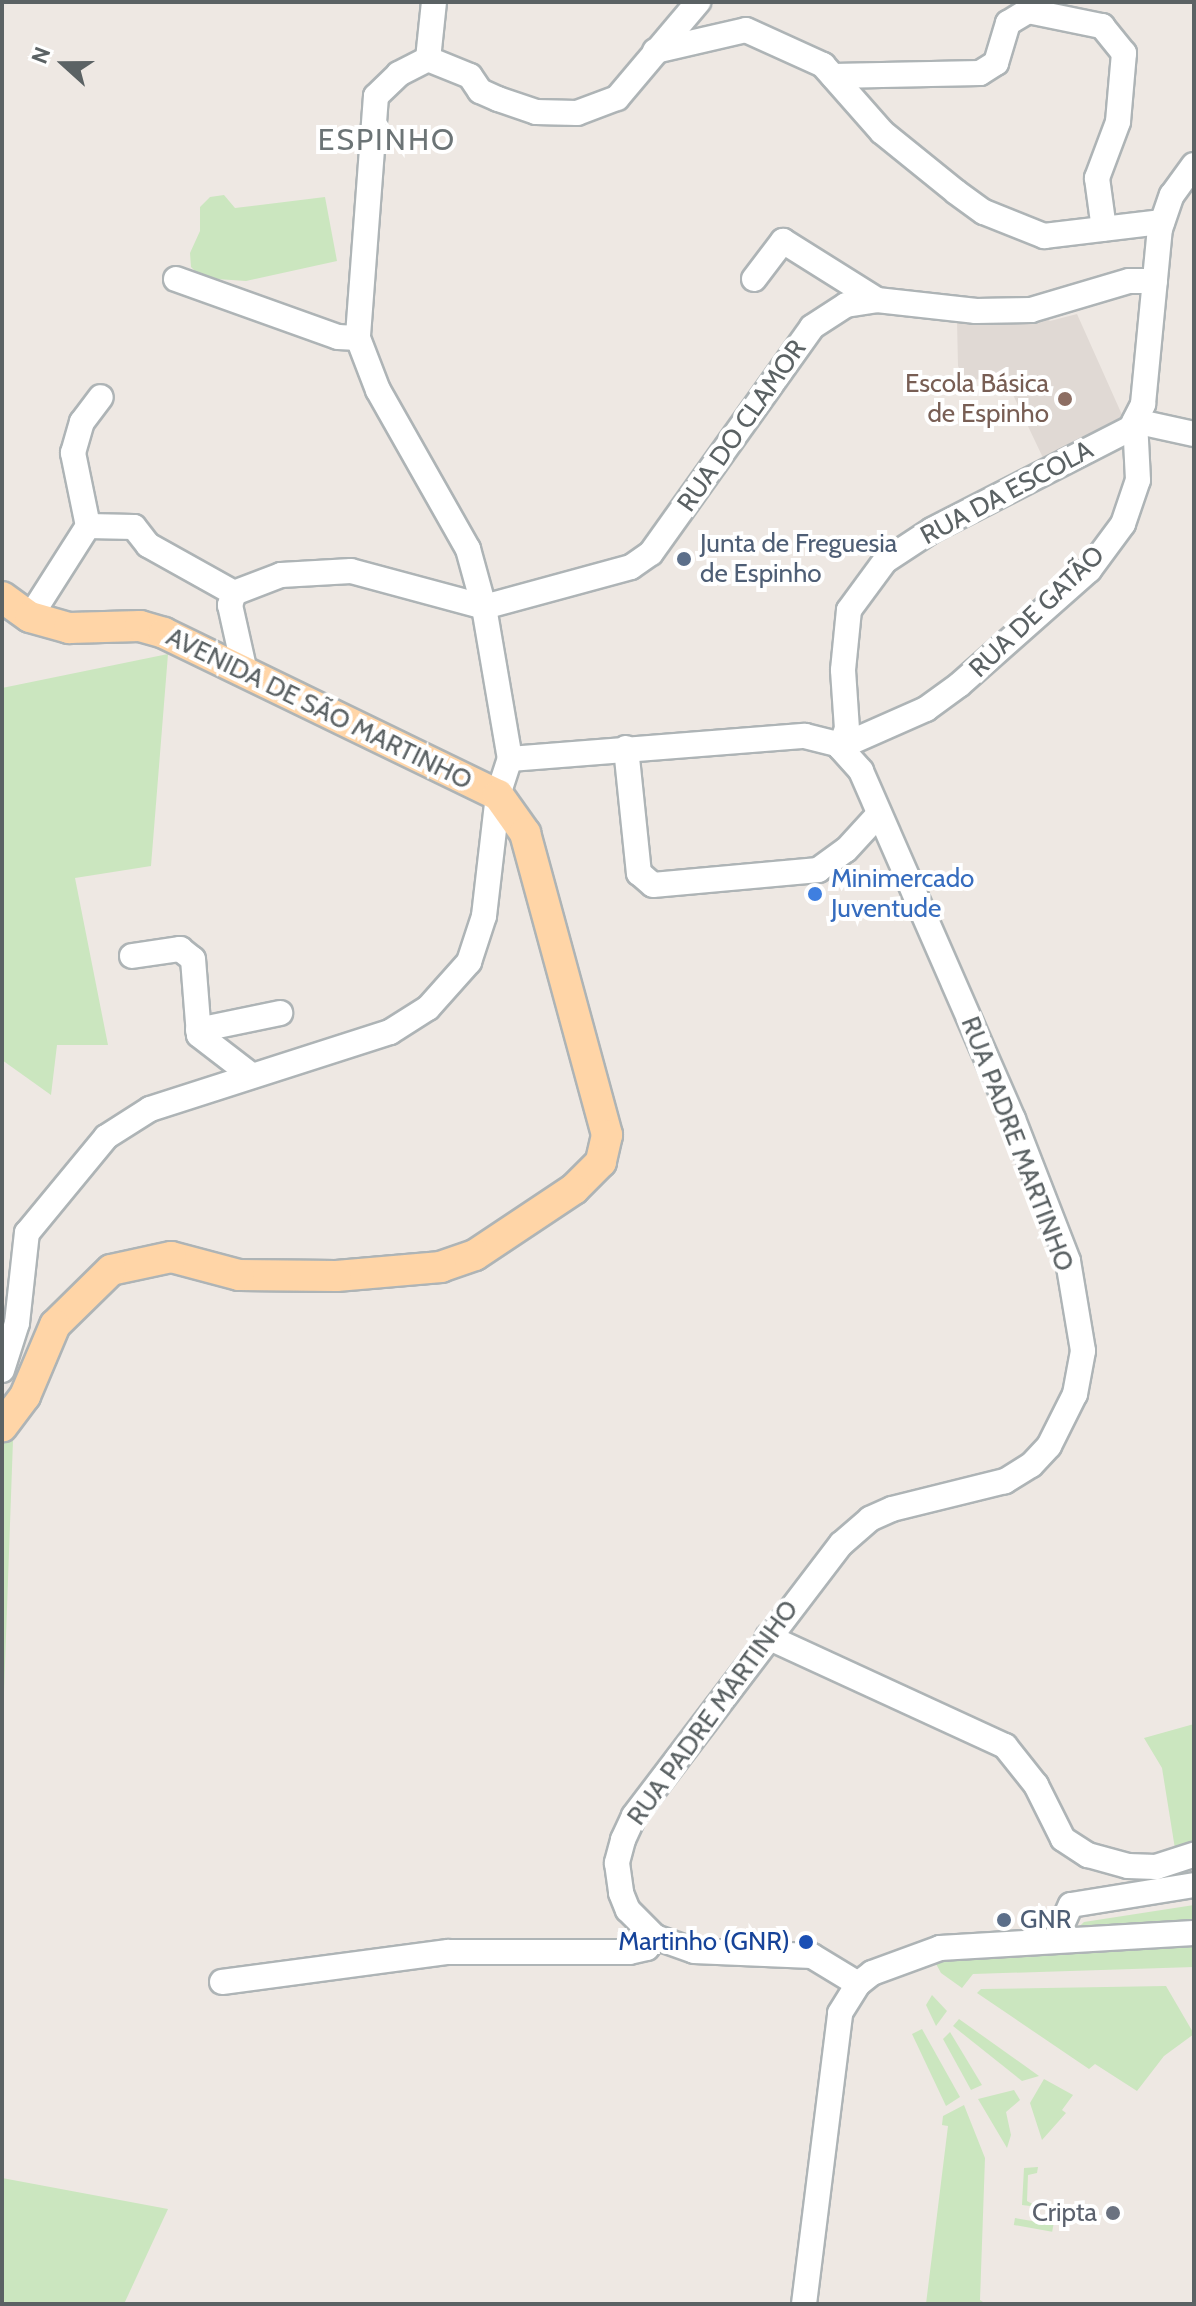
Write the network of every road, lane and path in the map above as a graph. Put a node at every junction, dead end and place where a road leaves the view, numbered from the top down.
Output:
1 (434, 2) edge
2 (698, 2) edge
3 (655, 51) junction
4 (428, 59) junction
5 (833, 76) junction
6 (1194, 165) edge
7 (1162, 222) junction
8 (1104, 229) junction
9 (176, 279) dead end
10 (754, 279) dead end
11 (1155, 281) junction
12 (877, 300) junction
13 (358, 338) junction
14 (101, 397) dead end
15 (1135, 421) junction
16 (1194, 434) edge
17 (88, 526) junction
18 (234, 593) junction
19 (2, 597) edge
20 (484, 607) junction
21 (30, 617) junction
22 (245, 672) junction
23 (840, 747) junction
24 (626, 748) junction
25 (510, 759) junction
26 (498, 795) junction
27 (879, 814) junction
28 (132, 956) dead end
29 (280, 1013) dead end
30 (198, 1030) junction
31 (251, 1075) junction
32 (2, 1370) edge
33 (2, 1426) edge
34 (768, 1637) junction
35 (1194, 1855) edge
36 (1194, 1885) edge
37 (1192, 1933) edge
38 (655, 1937) junction
39 (1056, 1938) junction
40 (222, 1982) dead end
41 (858, 1984) junction
42 (804, 2304) edge

1 - 4 street
2 - 3 street
3 - 4 street
3 - 5 street
4 - 13 street
5 - 8 street
5 - 8 street
6 - 7 street, RUA DE GATÃO
7 - 8 street
7 - 11 street, RUA DE GATÃO
9 - 13 street
10 - 12 street
11 - 12 street, RUA DO CLAMOR
11 - 15 street, RUA DE GATÃO
12 - 20 street, RUA DO CLAMOR
13 - 20 street
14 - 17 street
15 - 16 street
15 - 23 street, RUA DE GATÃO
15 - 23 street, RUA DA ESCOLA
17 - 18 street
17 - 21 street
18 - 20 street
18 - 22 street
19 - 21 main road, AVENIDA DE SÃO MARTINHO
20 - 25 street
21 - 22 main road, AVENIDA DE SÃO MARTINHO
22 - 26 main road, AVENIDA DE SÃO MARTINHO
23 - 24 street
23 - 27 street, RUA PADRE MARTINHO
24 - 25 street
24 - 27 street
25 - 26 street
26 - 31 street
26 - 33 main road
27 - 34 street, RUA PADRE MARTINHO
28 - 30 street
29 - 30 street
30 - 31 street
31 - 32 street
34 - 35 street
34 - 38 street, RUA PADRE MARTINHO
36 - 39 street
37 - 39 street
38 - 40 street
38 - 41 street, RUA PADRE MARTINHO
39 - 41 street
41 - 42 street

